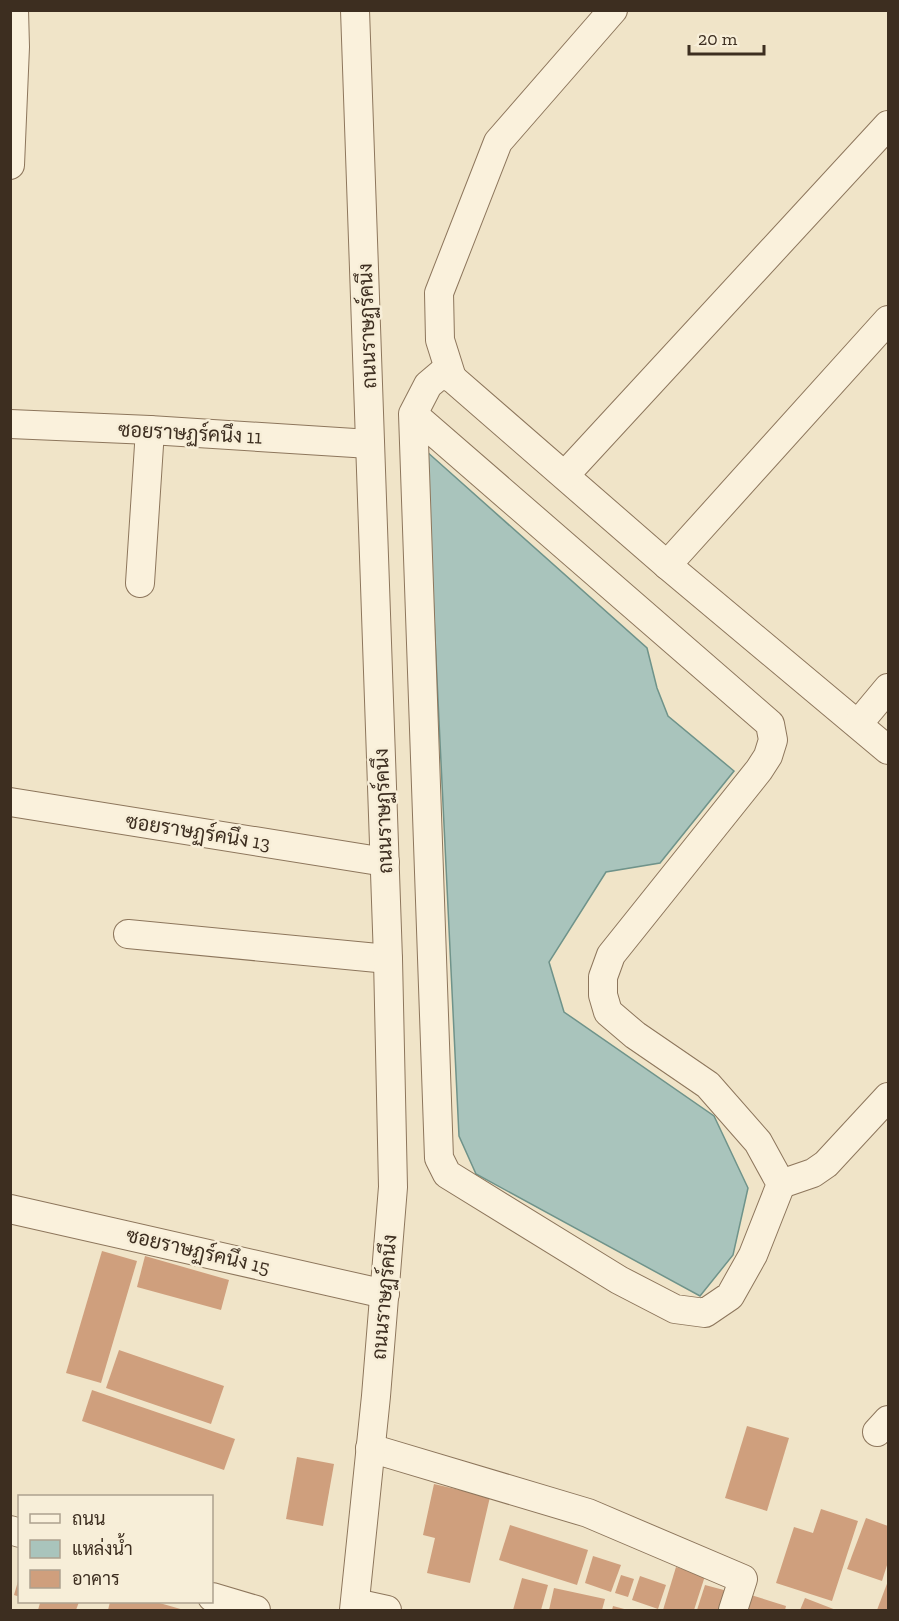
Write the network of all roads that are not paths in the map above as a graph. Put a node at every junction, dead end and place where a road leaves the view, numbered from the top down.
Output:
1 (14, 10) edge
2 (355, 10) edge
3 (613, 10) edge
4 (888, 125) edge
5 (10, 165) edge
6 (888, 320) edge
7 (452, 378) junction
8 (413, 414) junction
9 (10, 424) edge
10 (150, 430) junction
11 (370, 444) junction
12 (565, 475) junction
13 (667, 565) junction
14 (140, 583) dead end
15 (888, 688) edge
16 (858, 724) junction
17 (888, 750) edge
18 (10, 802) edge
19 (385, 862) junction
20 (128, 934) dead end
21 (388, 959) junction
22 (888, 1097) edge
23 (781, 1184) junction
24 (10, 1209) edge
25 (385, 1294) junction
26 (370, 1448) junction
27 (213, 1597) edge
28 (355, 1607) edge
29 (256, 1611) edge
30 (387, 1611) edge
31 (733, 1611) edge

1 - 5 street
2 - 11 street, ถนนราษฏร์คนึง
3 - 7 street
4 - 12 street
6 - 13 street
7 - 8 street
7 - 12 street
8 - 23 street
8 - 23 street
9 - 10 street, ซอยราษฏร์คนึง 11
10 - 11 street, ซอยราษฏร์คนึง 11
10 - 14 street
11 - 19 street, ถนนราษฏร์คนึง
12 - 13 street
13 - 16 street
15 - 16 street
16 - 17 street
18 - 19 street, ซอยราษฏร์คนึง 13
19 - 21 street, ถนนราษฏร์คนึง
20 - 21 street
21 - 25 street, ถนนราษฏร์คนึง
22 - 23 street
24 - 25 street, ซอยราษฏร์คนึง 15
25 - 26 street, ถนนราษฏร์คนึง
26 - 28 street, ถนนราษฏร์คนึง
26 - 31 street
27 - 29 street
28 - 30 street

